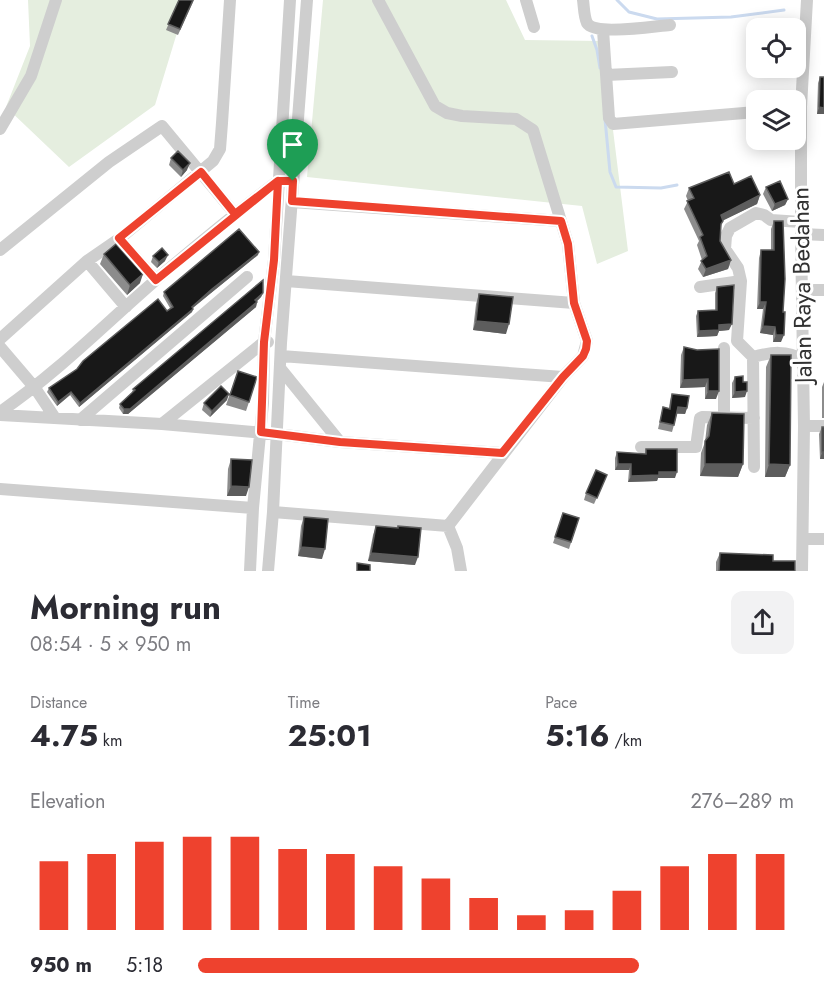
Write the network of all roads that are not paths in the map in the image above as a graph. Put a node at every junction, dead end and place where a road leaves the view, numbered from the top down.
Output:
1 (56, 0) edge
2 (230, 0) edge
3 (290, 0) edge
4 (307, 0) edge
5 (378, 0) edge
6 (526, 0) edge
7 (583, 0) edge
8 (807, 0) edge
9 (670, 25) dead end
10 (534, 27) dead end
11 (603, 30) junction
12 (672, 72) dead end
13 (606, 75) junction
14 (800, 90) edge
15 (746, 112) edge
16 (0, 129) edge
17 (799, 150) edge
18 (201, 172) junction
19 (278, 181) junction
20 (293, 181) junction
21 (292, 201) junction
22 (235, 214) junction
23 (561, 221) junction
24 (801, 228) junction
25 (824, 235) edge
26 (119, 238) junction
27 (0, 250) edge
28 (87, 261) junction
29 (247, 277) dead end
30 (156, 280) junction
31 (286, 281) junction
32 (741, 281) junction
33 (700, 287) dead end
34 (802, 290) junction
35 (824, 290) edge
36 (574, 303) junction
37 (126, 307) junction
38 (0, 339) edge
39 (737, 341) junction
40 (264, 342) junction
41 (281, 343) junction
42 (0, 346) edge
43 (753, 357) junction
44 (803, 360) junction
45 (280, 362) junction
46 (563, 377) junction
47 (35, 388) junction
48 (0, 414) edge
49 (724, 416) junction
50 (56, 418) junction
51 (754, 418) junction
52 (80, 420) junction
53 (162, 424) junction
54 (804, 426) junction
55 (824, 426) edge
56 (261, 432) junction
57 (277, 434) junction
58 (340, 442) junction
59 (641, 447) dead end
60 (502, 453) junction
61 (754, 467) dead end
62 (0, 489) edge
63 (253, 508) junction
64 (273, 512) junction
65 (448, 526) junction
66 (802, 539) junction
67 (824, 539) edge
68 (250, 571) edge
69 (268, 571) edge
70 (461, 571) edge
71 (802, 571) edge

1 - 16 street
2 - 18 street
3 - 19 street
4 - 20 street
5 - 23 street
6 - 10 street
7 - 11 street
8 - 14 street, Jalan Raya Bedahan
9 - 11 street
11 - 13 street
12 - 13 street
13 - 15 street
17 - 24 street, Jalan Raya Bedahan
18 - 22 street
18 - 26 street
18 - 27 street
19 - 20 street
19 - 22 street
19 - 40 street
20 - 21 street
21 - 23 street
21 - 31 street
22 - 30 street
23 - 36 street
24 - 25 street
24 - 32 street
24 - 34 street, Jalan Raya Bedahan
26 - 28 street
26 - 30 street
28 - 37 street
28 - 38 street
29 - 52 street
30 - 37 street
31 - 36 street
31 - 41 street
32 - 33 street
32 - 39 street
34 - 35 street
34 - 44 street, Jalan Raya Bedahan
36 - 46 street
37 - 47 street
39 - 43 street
39 - 49 street
40 - 41 street
40 - 53 street
40 - 56 street
41 - 45 street
42 - 47 street
43 - 44 street
43 - 51 street
44 - 54 street, Jalan Raya Bedahan
45 - 46 street
45 - 57 street
45 - 58 street
46 - 60 street
47 - 48 street
47 - 50 street
48 - 50 street
49 - 51 street
49 - 59 street
50 - 52 street
51 - 61 street
52 - 53 street
53 - 56 street
54 - 55 street
54 - 66 street, Jalan Raya Bedahan
56 - 57 street
56 - 63 street
57 - 58 street
57 - 64 street
58 - 60 street
60 - 65 street
62 - 63 street
63 - 68 street
64 - 65 street
64 - 69 street
65 - 70 street
66 - 67 street
66 - 71 street, Jalan Raya Bedahan

